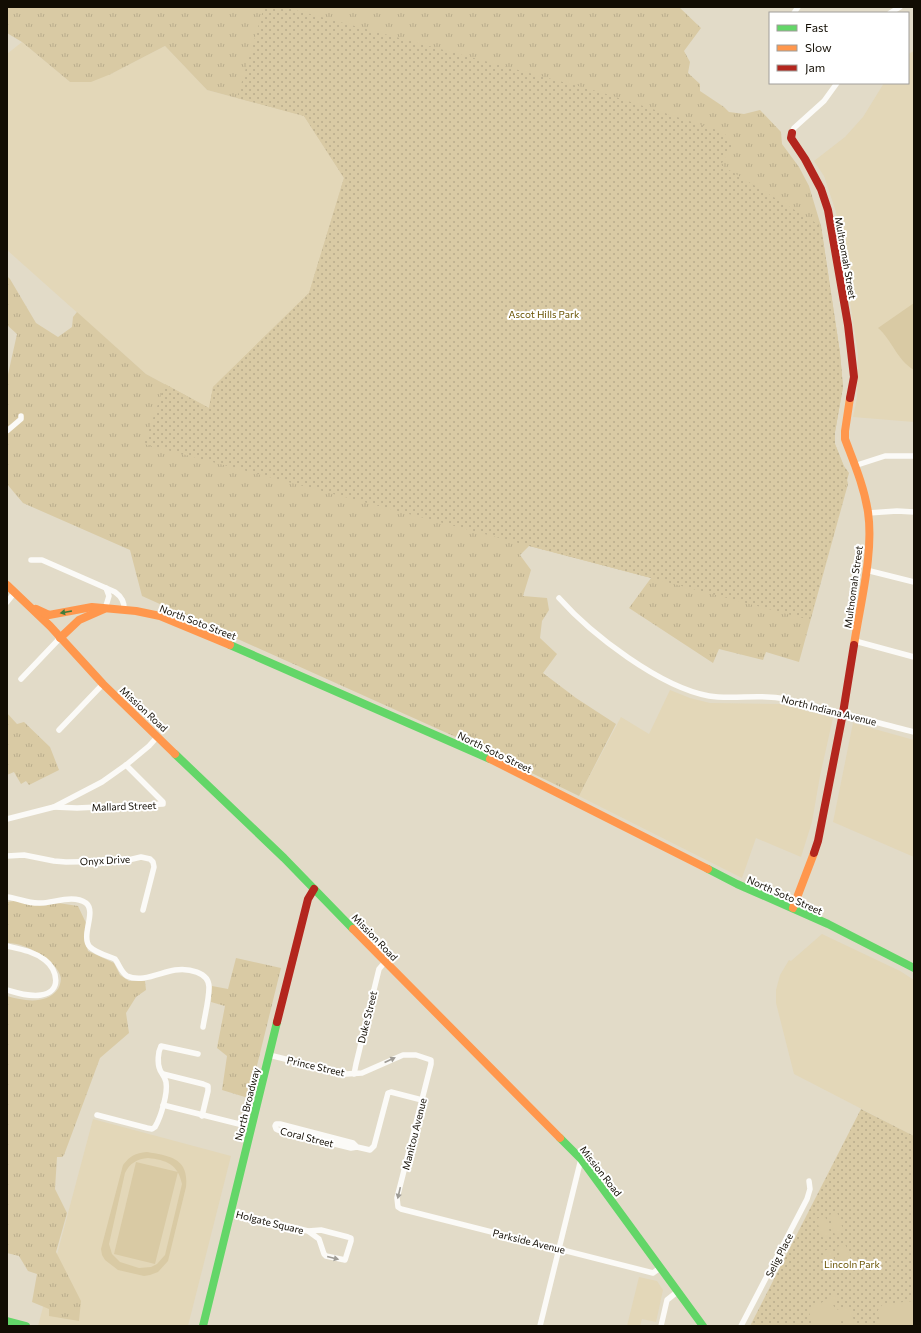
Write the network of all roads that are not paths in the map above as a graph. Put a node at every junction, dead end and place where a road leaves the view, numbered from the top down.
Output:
1 (836, 84) edge
2 (792, 134) joint
3 (21, 416) dead end
4 (7, 431) edge
5 (914, 456) edge
6 (854, 466) junction
7 (914, 512) edge
8 (868, 513) junction
9 (31, 560) dead end
10 (866, 570) junction
11 (914, 582) edge
12 (7, 585) edge
13 (106, 588) junction
14 (15, 592) junction
15 (559, 598) dead end
16 (7, 602) edge
17 (27, 603) junction
18 (105, 609) junction
19 (124, 610) junction
20 (60, 638) junction
21 (855, 642) junction
22 (914, 657) edge
23 (21, 679) dead end
24 (103, 684) junction
25 (843, 713) junction
26 (59, 730) dead end
27 (914, 732) edge
28 (158, 736) junction
29 (126, 765) junction
30 (54, 807) junction
31 (7, 819) edge
32 (7, 856) edge
33 (314, 889) junction
34 (7, 897) edge
35 (793, 908) junction
36 (143, 910) dead end
37 (7, 946) edge
38 (385, 962) junction
39 (914, 968) edge
40 (7, 990) edge
41 (203, 1027) dead end
42 (198, 1054) dead end
43 (269, 1055) junction
44 (431, 1060) joint
45 (163, 1074) junction
46 (354, 1074) junction
47 (422, 1100) junction
48 (163, 1105) junction
49 (97, 1115) dead end
50 (202, 1116) junction
51 (251, 1127) junction
52 (357, 1147) junction
53 (581, 1159) junction
54 (809, 1181) dead end
55 (398, 1207) joint
56 (231, 1212) junction
57 (308, 1231) junction
58 (559, 1248) junction
59 (660, 1268) junction
60 (677, 1292) junction
61 (7, 1321) edge
62 (26, 1326) edge
63 (203, 1326) edge
64 (540, 1326) edge
65 (661, 1326) edge
66 (703, 1326) edge
67 (741, 1326) edge

1 - 2 street
2 - 6 main road, Multnomah Street
3 - 4 street
5 - 6 street
6 - 8 main road, Multnomah Street
7 - 8 street
8 - 10 main road, Multnomah Street
9 - 13 street
10 - 11 street
10 - 21 main road, Multnomah Street
12 - 14 main road, Mission Road
13 - 18 street
13 - 19 street
14 - 16 street
14 - 17 main road, Mission Road
15 - 25 street, North Indiana Avenue
18 -> 17 main road
17 - 20 main road, Mission Road
18 - 19 main road, North Soto Street
18 - 20 main road, North Soto Street
19 - 35 main road, North Soto Street
20 - 23 street
20 - 24 main road, Mission Road
21 - 22 street
21 - 25 main road, Multnomah Street
24 - 26 street
24 - 28 main road, Mission Road
25 - 27 street, North Indiana Avenue
25 - 35 main road, Multnomah Street
28 - 29 street
28 - 33 main road, Mission Road
29 - 30 street
29 - 30 street, Mallard Street
30 - 31 street
32 - 36 street, Onyx Drive
33 - 38 main road, Mission Road
33 - 43 main road, North Broadway
34 - 41 street
35 - 39 main road, North Soto Street
37 - 40 street
38 - 46 street, Duke Street
38 - 53 main road, Mission Road
42 - 45 street
43 - 46 street, Prince Street
43 - 51 main road, North Broadway
46 -> 44 street, Prince Street
44 - 47 street, Manitou Avenue
45 - 48 street
45 - 50 street
47 - 52 street, Coral Street
47 -> 55 street, Manitou Avenue
48 - 49 street
48 - 50 street
50 - 51 street
51 - 56 main road, North Broadway
52 - 52 street, Coral Street
53 - 58 street
53 - 59 main road, Mission Road
54 - 67 street, Selig Place
55 - 58 street, Parkside Avenue
56 - 57 street, Holgate Square
56 - 63 main road, North Broadway
57 -> 57 street, Holgate Square
58 - 59 street, Parkside Avenue
58 - 64 street
59 - 60 main road, Mission Road
60 - 65 street
60 - 66 main road, Mission Road
61 - 62 main road

